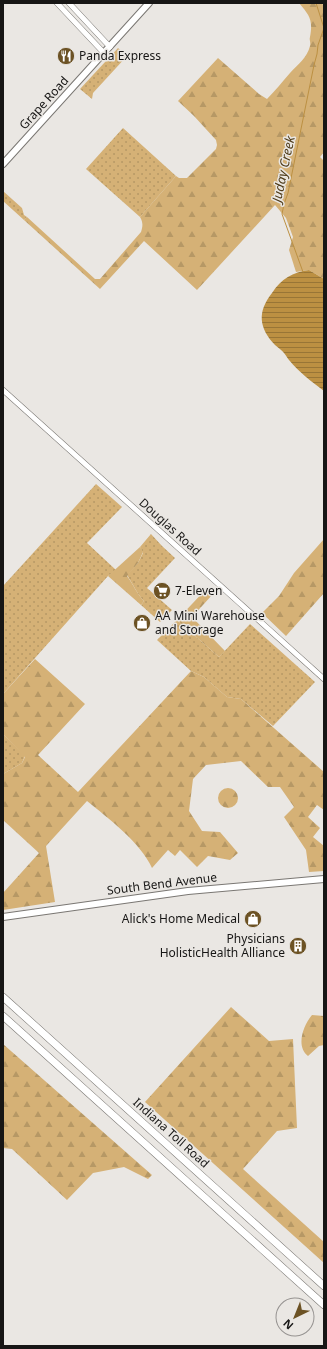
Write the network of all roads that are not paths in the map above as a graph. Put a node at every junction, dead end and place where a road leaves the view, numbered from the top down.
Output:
1 (57, 3) edge
2 (69, 3) edge
3 (150, 3) edge
4 (110, 47) junction
5 (104, 53) junction
6 (3, 164) edge
7 (3, 390) edge
8 (324, 679) edge
9 (324, 879) edge
10 (3, 917) edge
11 (3, 997) edge
12 (3, 1016) edge
13 (324, 1286) edge
14 (324, 1305) edge

1 - 5 street
2 - 4 street
3 - 4 main road, Grape Road
4 - 5 main road, Grape Road
5 - 6 main road, Grape Road
7 - 8 street, Douglas Road
9 - 10 main road, South Bend Avenue
11 - 13 highway, Indiana Toll Road
12 - 14 highway

